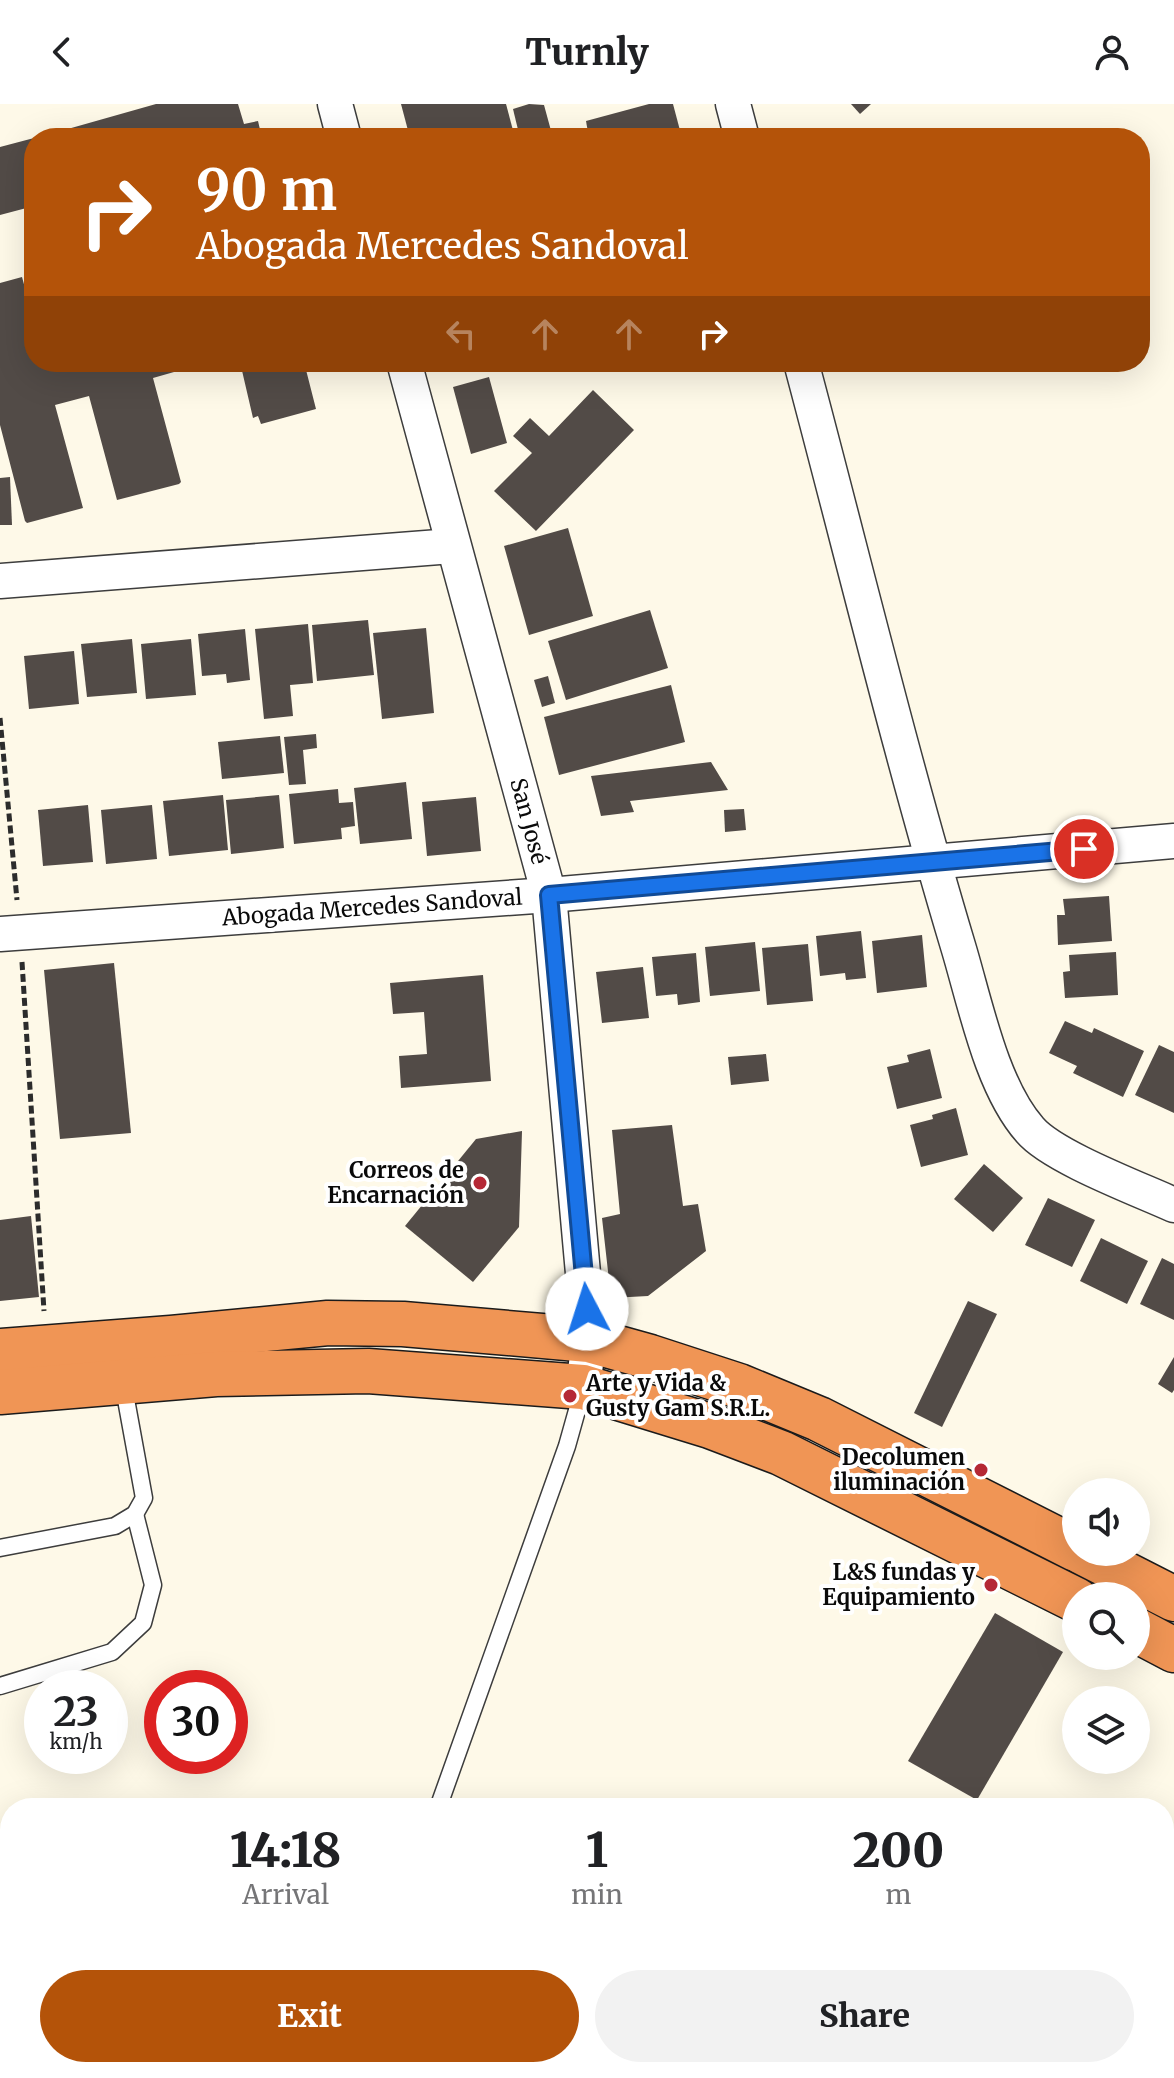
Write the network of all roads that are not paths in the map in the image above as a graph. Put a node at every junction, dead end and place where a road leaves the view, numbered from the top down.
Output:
1 (335, 104) edge
2 (733, 104) edge
3 (341, 128) edge
4 (739, 128) edge
5 (407, 372) edge
6 (804, 372) edge
7 (452, 546) junction
8 (0, 581) edge
9 (1174, 841) edge
10 (933, 861) junction
11 (549, 895) junction
12 (10, 933) edge
13 (1174, 1205) edge
14 (589, 1340) junction
15 (0, 1351) edge
16 (123, 1382) junction
17 (583, 1387) junction
18 (0, 1392) edge
19 (135, 1514) junction
20 (1062, 1542) edge
21 (0, 1548) edge
22 (1109, 1566) edge
23 (1062, 1593) edge
24 (1174, 1599) edge
25 (0, 1686) edge
26 (442, 1798) edge

1 - 3 street
2 - 4 street
5 - 7 street, San José
6 - 10 street
7 - 8 street
7 - 11 street, San José
9 - 10 street, Abogada Mercedes Sandoval
10 - 11 street, Abogada Mercedes Sandoval
10 - 13 street
11 - 12 street, Abogada Mercedes Sandoval
11 - 14 street, San José
14 - 15 highway
14 - 17 street, San José
14 - 20 highway
16 - 17 highway
16 - 18 highway
16 - 19 lane
17 - 23 highway
17 - 26 lane
19 - 21 lane
19 - 25 lane
22 - 24 highway

